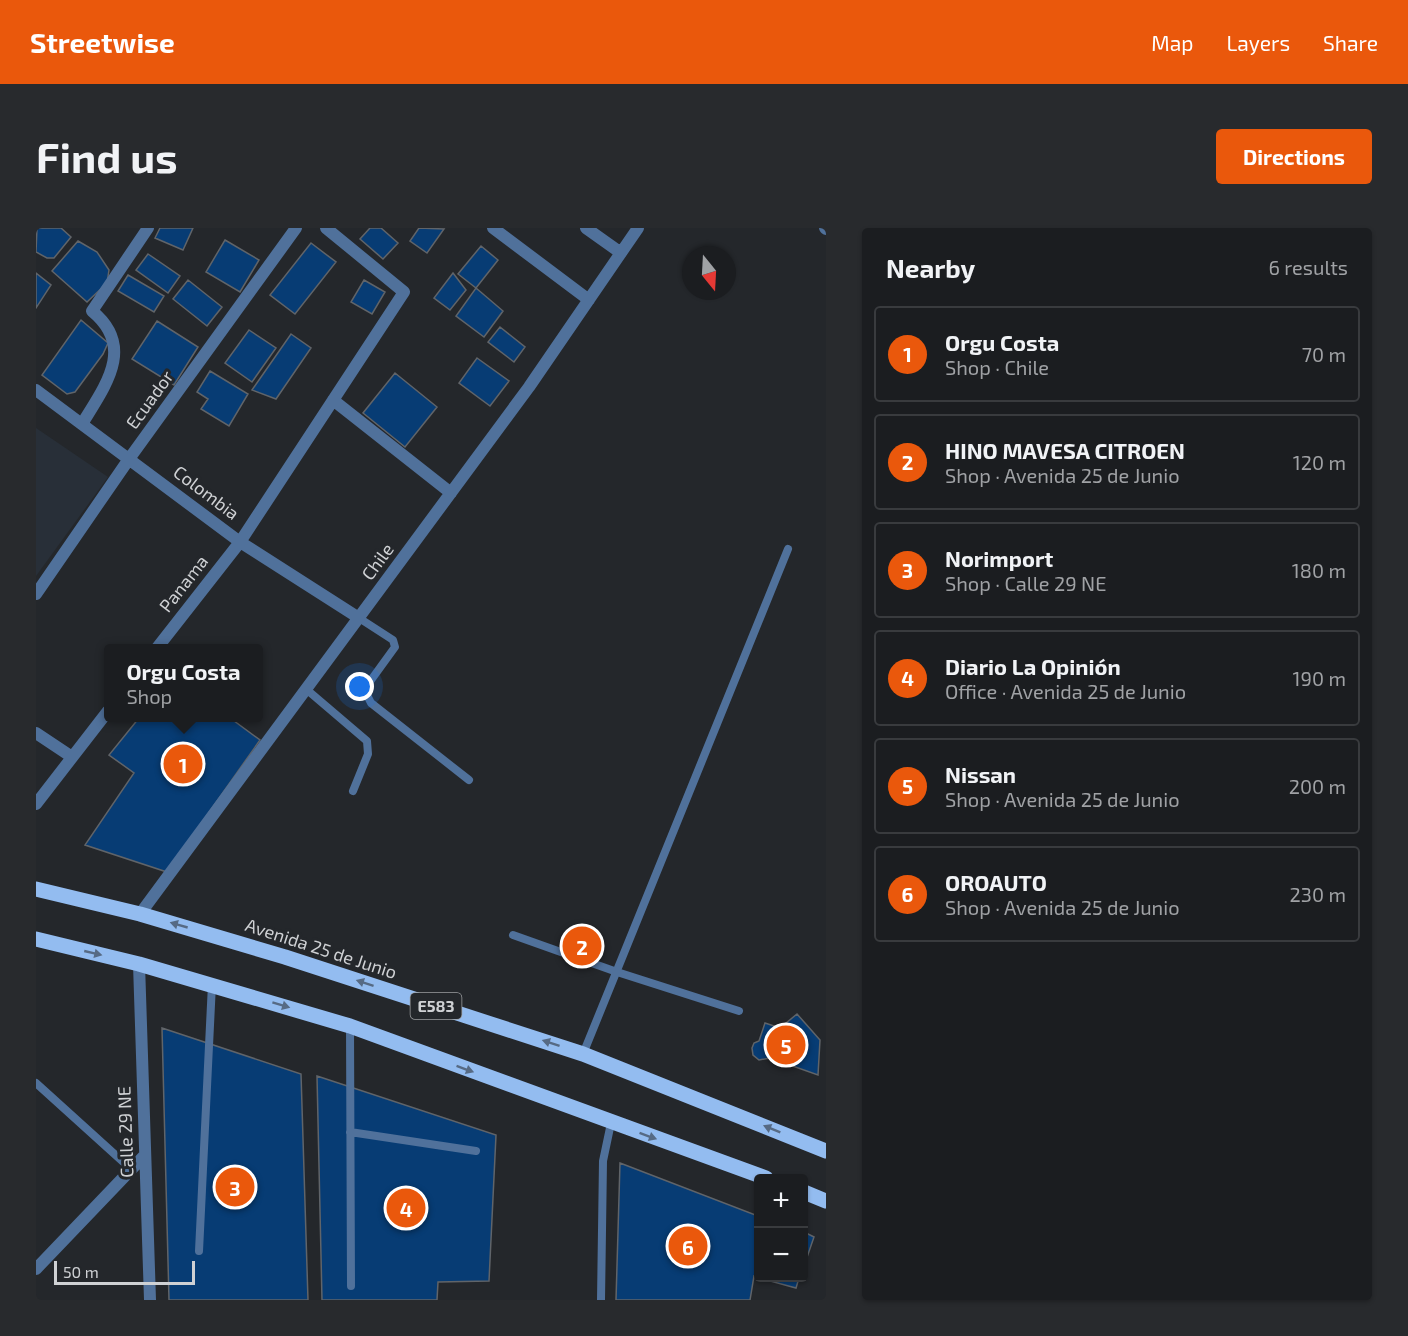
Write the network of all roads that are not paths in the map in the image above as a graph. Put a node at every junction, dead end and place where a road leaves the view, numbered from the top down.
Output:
1 (148, 228) edge
2 (296, 228) edge
3 (326, 228) edge
4 (493, 228) edge
5 (586, 228) edge
6 (638, 228) edge
7 (621, 253) junction
8 (589, 300) junction
9 (36, 390) edge
10 (333, 400) junction
11 (82, 424) junction
12 (129, 459) junction
13 (451, 493) junction
14 (240, 542) junction
15 (788, 549) dead end
16 (36, 594) edge
17 (359, 618) junction
18 (160, 644) edge
19 (306, 689) junction
20 (104, 716) edge
21 (36, 733) edge
22 (72, 757) junction
23 (470, 780) dead end
24 (352, 791) dead end
25 (36, 804) edge
26 (36, 889) edge
27 (140, 914) junction
28 (513, 935) dead end
29 (36, 939) edge
30 (139, 964) junction
31 (617, 972) junction
32 (212, 984) junction
33 (739, 1011) dead end
34 (350, 1026) junction
35 (583, 1054) junction
36 (36, 1083) edge
37 (611, 1123) junction
38 (350, 1132) junction
39 (826, 1150) edge
40 (476, 1151) dead end
41 (145, 1155) junction
42 (131, 1169) junction
43 (754, 1175) edge
44 (808, 1194) edge
45 (826, 1201) edge
46 (199, 1251) dead end
47 (36, 1269) edge
48 (351, 1286) dead end
49 (150, 1300) edge
50 (601, 1300) edge

1 - 11 street
2 - 12 street, Ecuador
3 - 10 street, Panama
4 - 8 street
5 - 7 street
6 - 7 street, Chile
7 - 8 street, Chile
8 - 13 street, Chile
9 - 11 street, Colombia
10 - 13 street
10 - 14 street, Panama
11 - 12 street, Colombia
12 - 14 street, Colombia
12 - 16 street, Ecuador
13 - 17 street, Chile
14 - 17 street, Colombia
14 - 18 street, Panama
15 - 31 lane
17 - 19 street, Chile
17 - 23 lane
19 - 24 lane
19 - 27 street, Chile
20 - 22 street
21 - 22 street
22 - 25 street
26 - 27 main road, Avenida 25 de Junio / E583
35 -> 27 main road, Avenida 25 de Junio / E583
28 - 31 lane
29 -> 30 main road
30 - 32 main road
30 - 41 street, Calle 29 NE
31 - 33 lane
31 - 35 lane
32 -> 34 main road
32 - 46 lane
34 -> 37 main road
34 - 38 lane
39 -> 35 main road, Avenida 25 de Junio / E583
36 - 42 lane
37 -> 43 main road
37 - 50 lane
38 - 40 lane
38 - 48 lane
41 - 42 street
41 - 49 street, Calle 29 NE
42 - 47 street
44 - 45 main road

